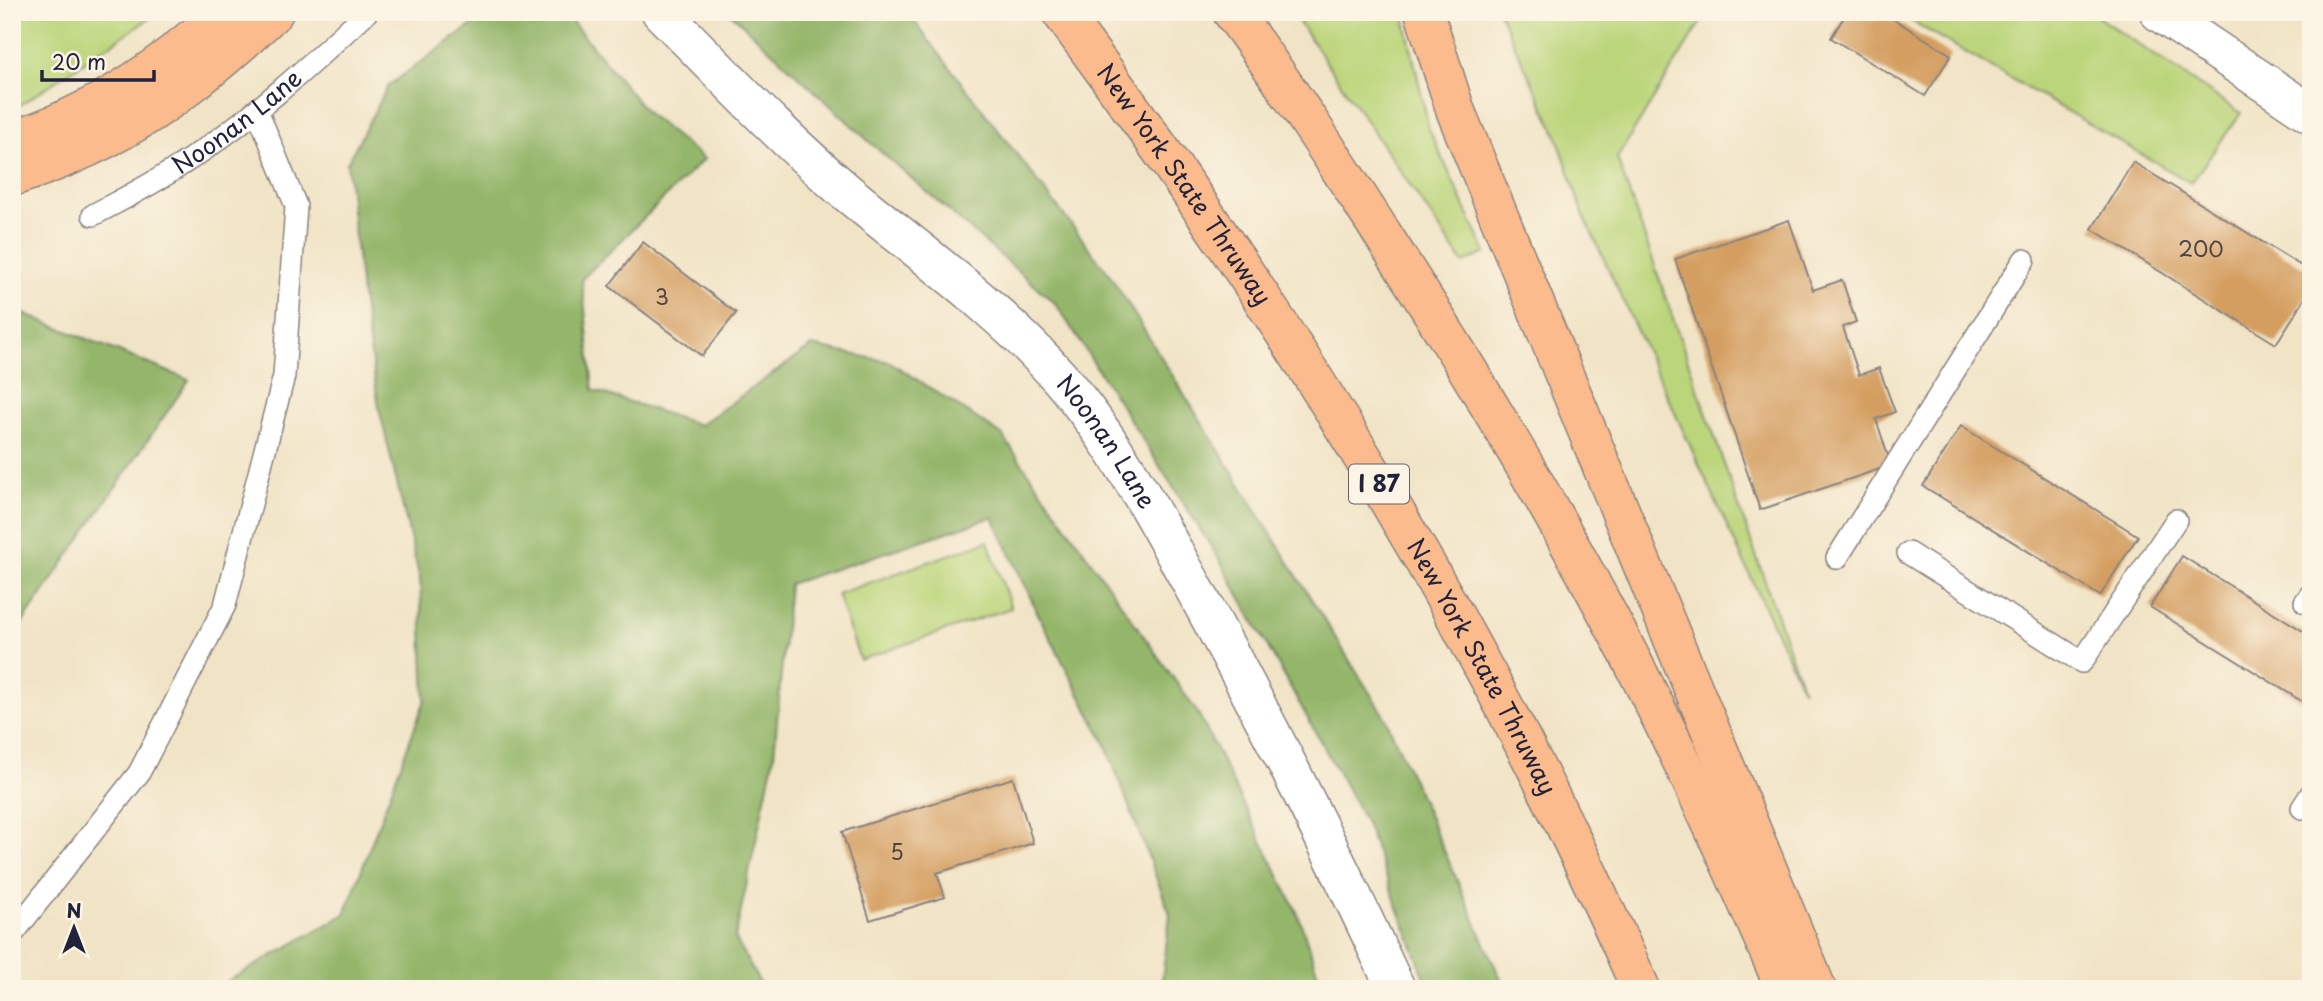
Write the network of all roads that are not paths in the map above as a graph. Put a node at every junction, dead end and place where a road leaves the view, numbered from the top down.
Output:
1 (223, 12) edge
2 (274, 12) edge
3 (367, 12) edge
4 (661, 12) edge
5 (1061, 12) edge
6 (1232, 12) edge
7 (1424, 12) edge
8 (2159, 12) edge
9 (257, 110) junction
10 (2311, 114) edge
11 (12, 140) edge
12 (12, 177) edge
13 (93, 215) dead end
14 (2024, 260) dead end
15 (2176, 520) dead end
16 (1908, 552) dead end
17 (1837, 558) dead end
18 (12, 935) edge
19 (1396, 989) edge
20 (1641, 989) edge
21 (1785, 989) edge
22 (1817, 989) edge

1 - 11 highway
2 - 12 highway
3 - 9 lane, Noonan Lane
4 - 19 street, Noonan Lane
5 - 20 highway, New York State Thruway / I 87
6 - 21 highway
7 - 22 highway
8 - 10 street
9 - 13 lane, Noonan Lane
9 - 18 lane
14 - 17 lane
15 - 16 lane

